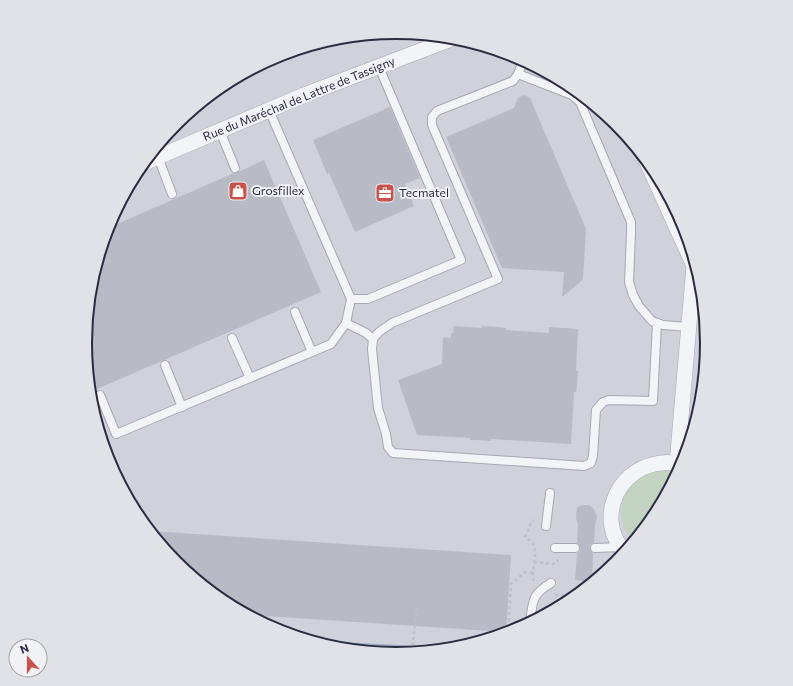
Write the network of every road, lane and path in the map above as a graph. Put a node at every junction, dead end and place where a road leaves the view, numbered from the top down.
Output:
1 (442, 43) edge
2 (522, 66) edge
3 (379, 67) junction
4 (518, 74) junction
5 (269, 110) junction
6 (220, 131) junction
7 (155, 158) edge
8 (152, 162) edge
9 (235, 168) dead end
10 (172, 194) dead end
11 (693, 276) edge
12 (351, 299) junction
13 (295, 312) dead end
14 (346, 323) junction
15 (657, 323) junction
16 (688, 327) junction
17 (232, 338) dead end
18 (373, 339) junction
19 (312, 352) junction
20 (165, 366) dead end
21 (250, 378) junction
22 (100, 394) dead end
23 (182, 407) junction
24 (681, 449) edge
25 (675, 464) edge
26 (550, 493) dead end
27 (546, 526) dead end
28 (621, 547) edge
29 (555, 548) dead end
30 (575, 548) dead end
31 (595, 548) dead end
32 (619, 550) edge
33 (533, 573) dead end
34 (551, 584) dead end
35 (417, 606) dead end
36 (531, 616) edge
37 (508, 626) edge
38 (413, 646) edge

1 - 3 street, Rue du Maréchal de Lattre de Tassigny
2 - 4 lane
3 - 5 street, Rue du Maréchal de Lattre de Tassigny
3 - 12 lane
4 - 15 lane
4 - 18 lane
5 - 6 street, Rue du Maréchal de Lattre de Tassigny
5 - 12 lane
6 - 7 street, Rue du Maréchal de Lattre de Tassigny
6 - 9 lane
8 - 10 lane
11 - 16 street
12 - 14 lane
13 - 19 lane
14 - 18 lane
14 - 19 lane
15 - 16 lane
15 - 18 lane
16 - 24 street
17 - 21 lane
19 - 21 lane
20 - 23 lane
21 - 23 lane
22 - 23 lane
25 - 28 street
26 - 27 lane
29 - 30 lane
31 - 32 lane
33 - 37 path
34 - 36 lane
35 - 38 path

